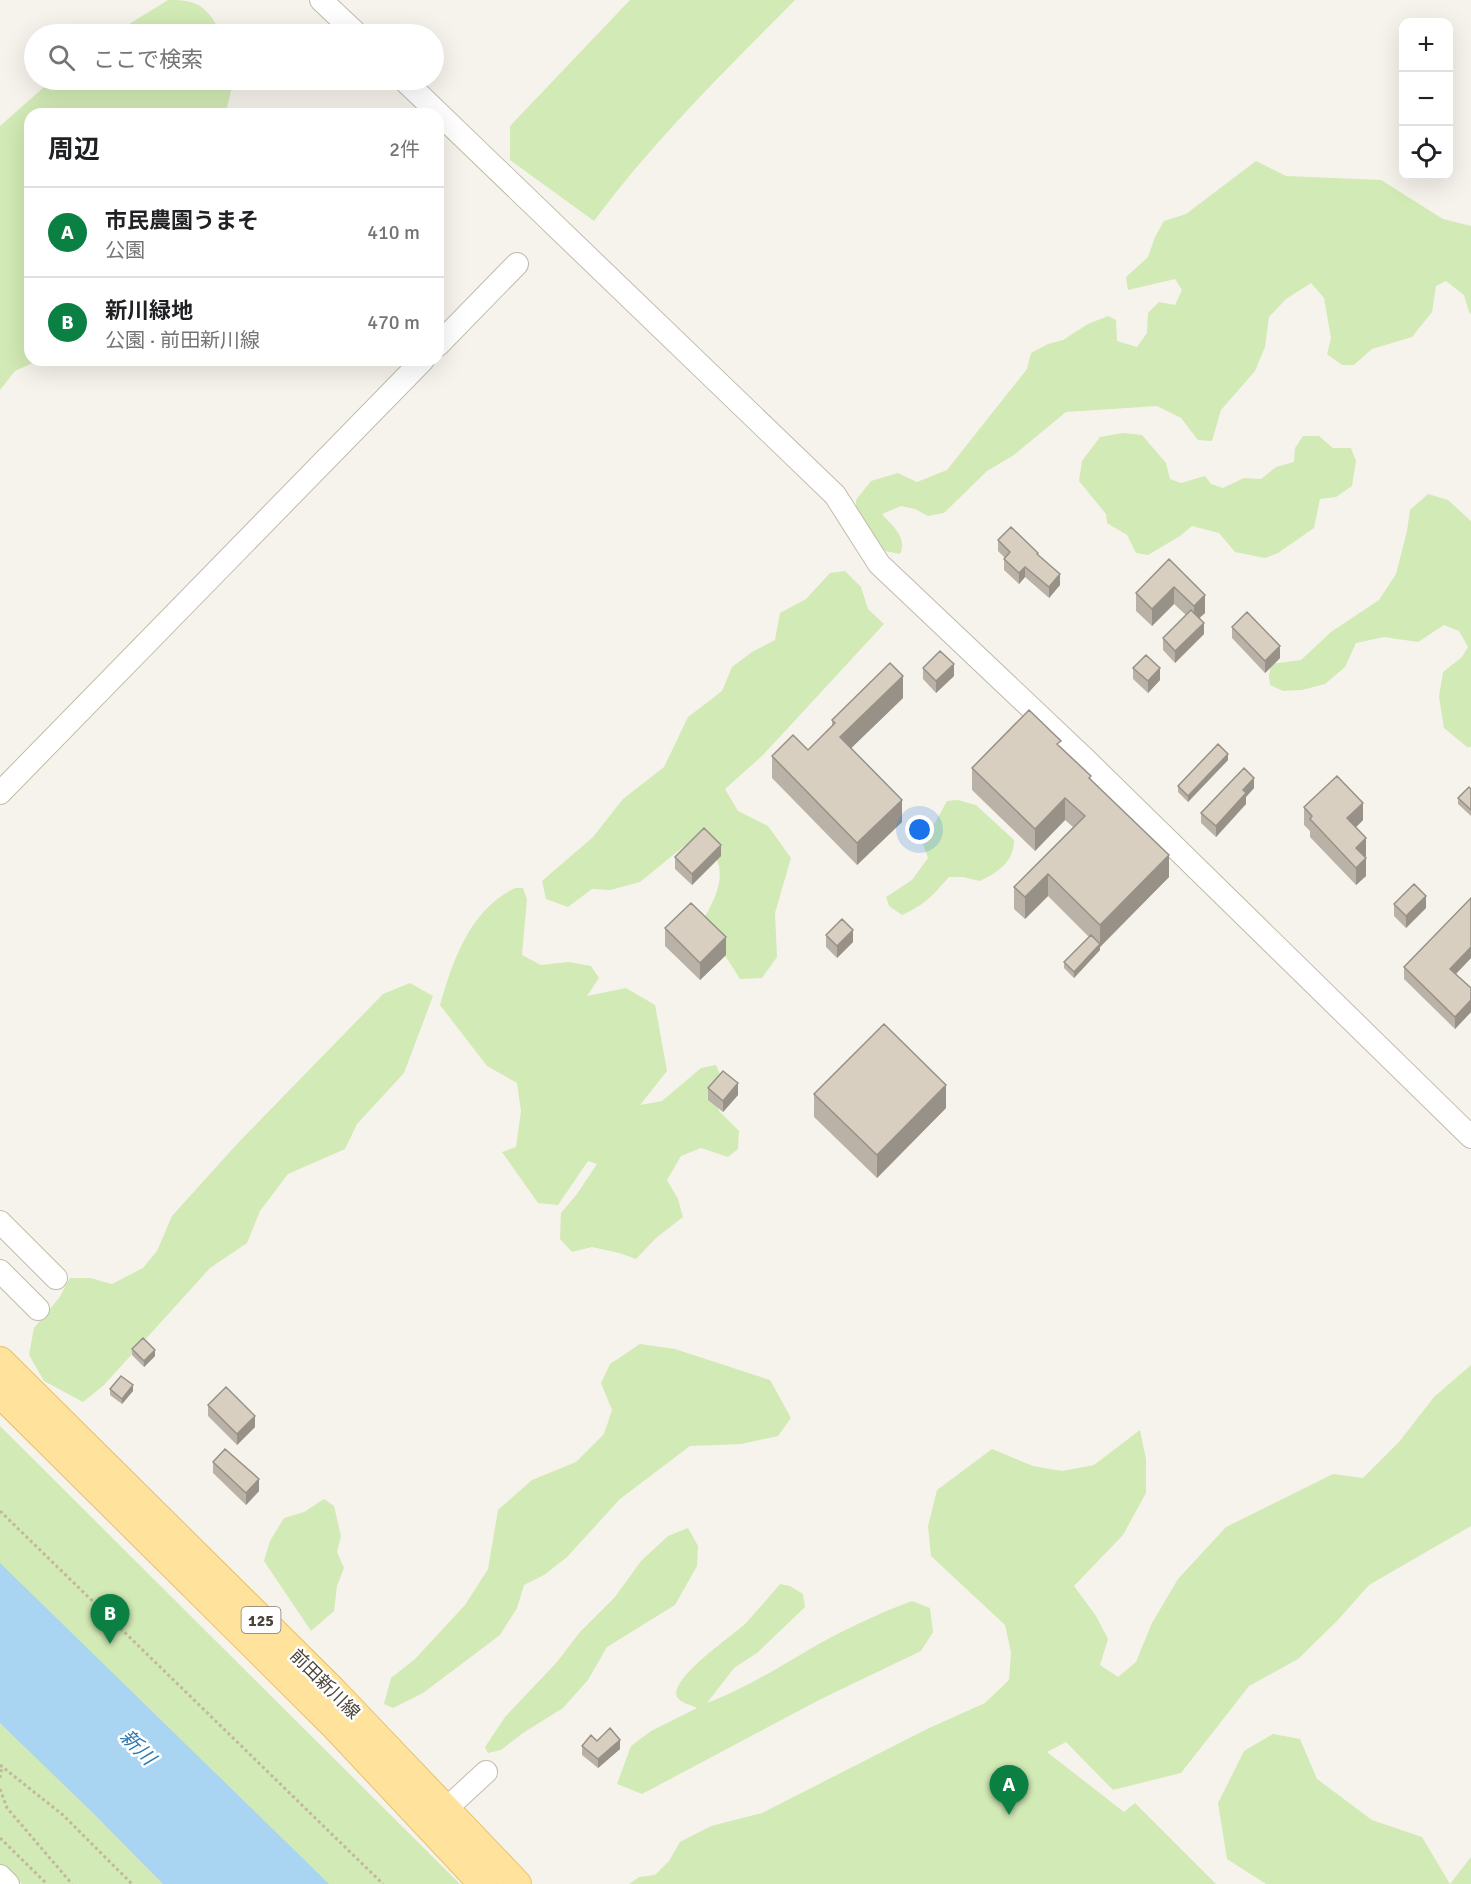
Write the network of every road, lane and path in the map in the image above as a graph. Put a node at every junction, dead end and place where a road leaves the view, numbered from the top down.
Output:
1 (321, 0) edge
2 (346, 24) edge
3 (414, 90) edge
4 (433, 108) edge
5 (444, 119) edge
6 (517, 264) dead end
7 (444, 339) edge
8 (417, 366) edge
9 (0, 793) edge
10 (1471, 1137) edge
11 (0, 1222) edge
12 (0, 1271) edge
13 (56, 1278) dead end
14 (38, 1309) dead end
15 (0, 1361) edge
16 (0, 1393) edge
17 (0, 1510) edge
18 (1, 1766) edge
19 (486, 1772) dead end
20 (0, 1778) edge
21 (0, 1789) edge
22 (446, 1809) junction
23 (0, 1838) edge
24 (0, 1876) edge
25 (8, 1884) edge
26 (46, 1884) edge
27 (72, 1884) edge
28 (132, 1884) edge
29 (383, 1884) edge
30 (483, 1884) edge
31 (516, 1884) edge

1 - 2 street
3 - 4 street
5 - 10 street
6 - 7 street
8 - 9 street
11 - 13 street
12 - 14 street
15 - 22 main road, 前田新川線 / 125
16 - 30 main road, 前田新川線 / 125
17 - 29 path
18 - 20 path
18 - 28 path
19 - 22 street
21 - 27 path
22 - 31 main road, 前田新川線 / 125
23 - 26 path
24 - 25 street

